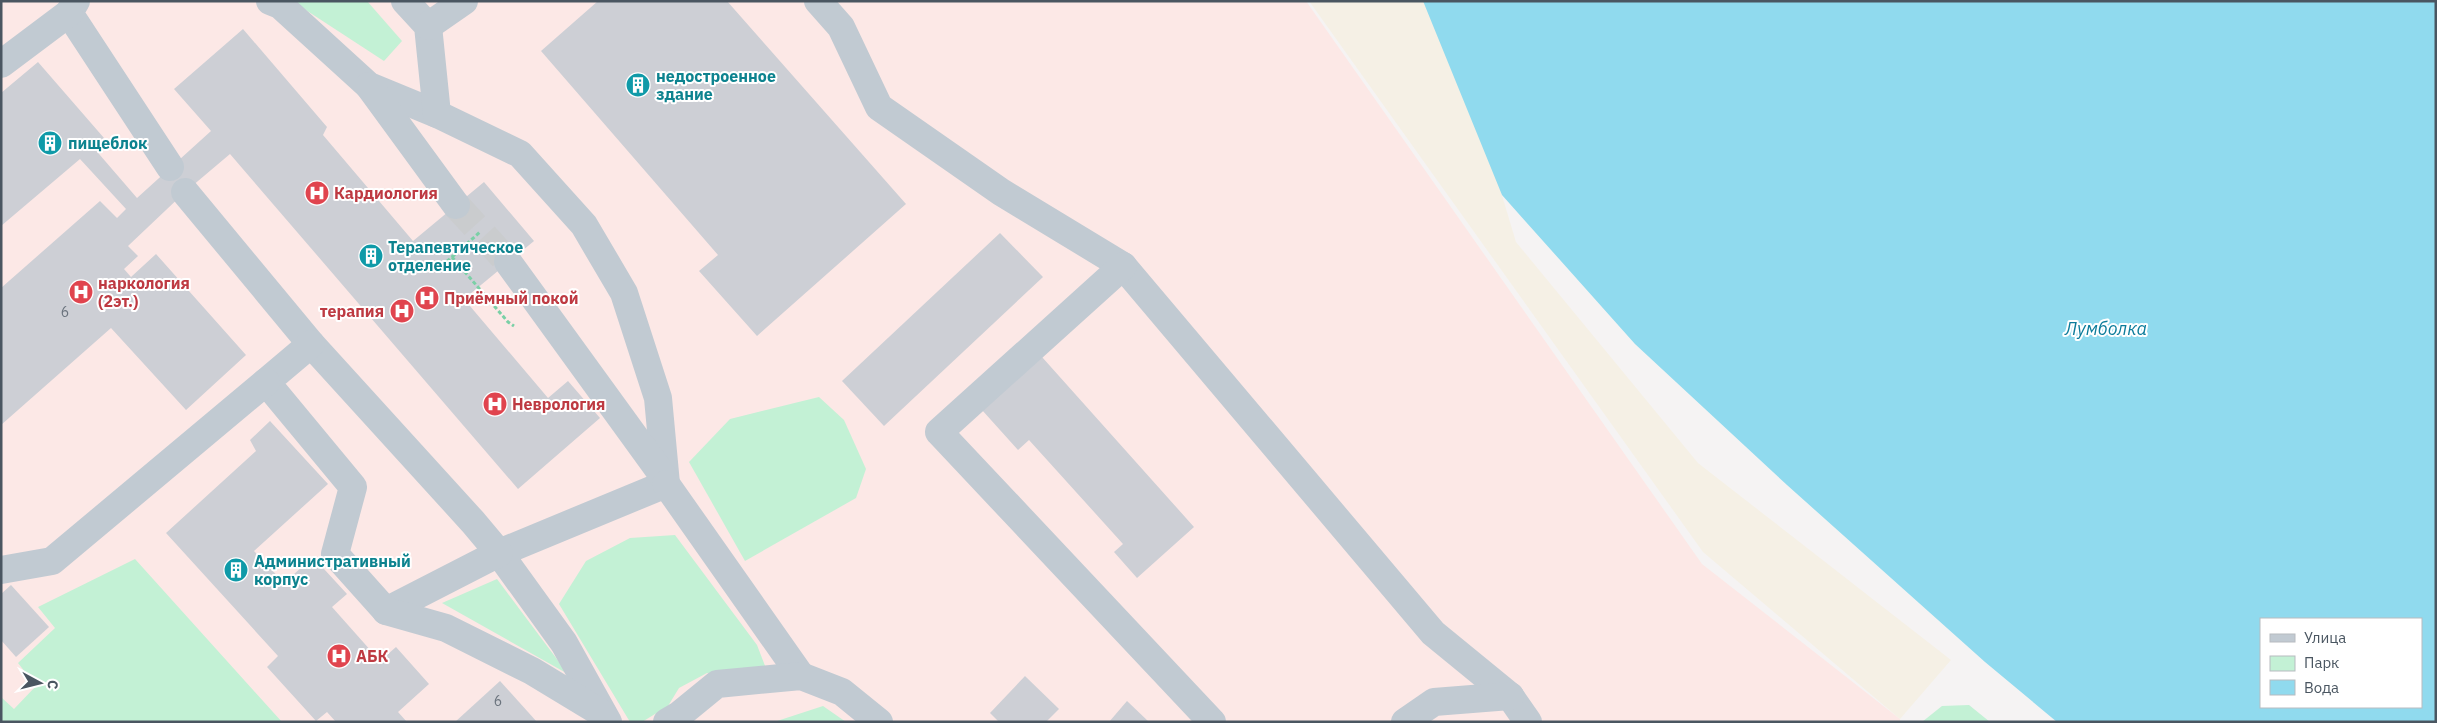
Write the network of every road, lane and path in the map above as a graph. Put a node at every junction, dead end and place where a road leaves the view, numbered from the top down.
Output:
1 (270, 1) edge
2 (405, 1) edge
3 (464, 1) edge
4 (818, 1) edge
5 (73, 7) edge
6 (428, 26) junction
7 (1, 64) edge
8 (369, 86) junction
9 (437, 114) junction
10 (170, 167) dead end
11 (185, 192) dead end
12 (456, 204) tunnel mouth
13 (480, 232) dead end
14 (452, 257) junction
15 (508, 262) tunnel mouth
16 (1123, 266) junction
17 (437, 270) dead end
18 (478, 287) dead end
19 (312, 344) junction
20 (266, 382) junction
21 (665, 481) junction
22 (499, 554) junction
23 (1, 570) edge
24 (386, 611) junction
25 (801, 676) junction
26 (1510, 696) junction
27 (607, 719) edge
28 (667, 722) edge
29 (879, 722) edge
30 (1212, 722) edge
31 (1405, 722) edge
32 (1528, 722) edge

1 - 8 lane
2 - 6 lane
3 - 6 lane
4 - 16 lane
5 - 7 lane
5 - 10 lane
6 - 9 lane
8 - 9 lane
8 - 12 lane
9 - 21 lane
11 - 19 lane
13 - 14 path
14 - 17 path
14 - 18 path
15 - 21 lane
16 - 26 lane
16 - 30 lane
19 - 20 lane
19 - 22 lane
20 - 23 lane
20 - 24 lane
21 - 22 lane
21 - 25 lane
22 - 24 lane
22 - 27 lane
24 - 27 lane
25 - 28 lane
25 - 29 lane
26 - 31 lane
26 - 32 lane

